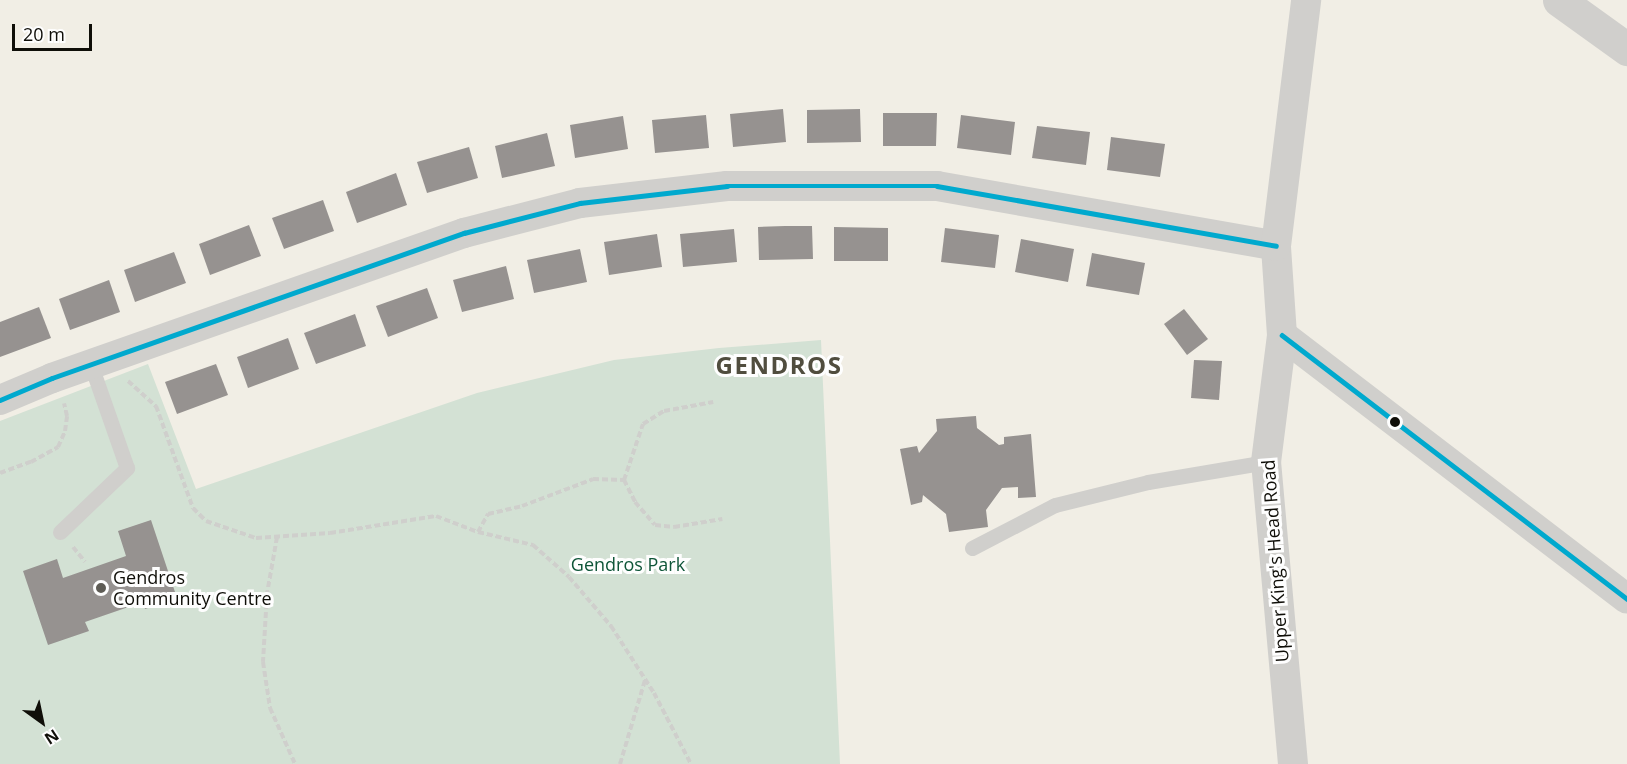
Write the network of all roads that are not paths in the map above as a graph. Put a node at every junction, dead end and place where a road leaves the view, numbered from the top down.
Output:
1 (1306, 0) edge
2 (1559, 0) edge
3 (1627, 49) edge
4 (1276, 246) junction
5 (1282, 335) junction
6 (103, 361) junction
7 (0, 400) edge
8 (1266, 462) junction
9 (60, 532) dead end
10 (972, 548) dead end
11 (1627, 599) edge
12 (1293, 764) edge

1 - 4 street, Upper King's Head Road
2 - 3 street
4 - 5 street, Upper King's Head Road
4 - 6 street
5 - 8 street, Upper King's Head Road
5 - 11 street
6 - 7 street
6 - 9 lane
8 - 10 lane
8 - 12 street, Upper King's Head Road

